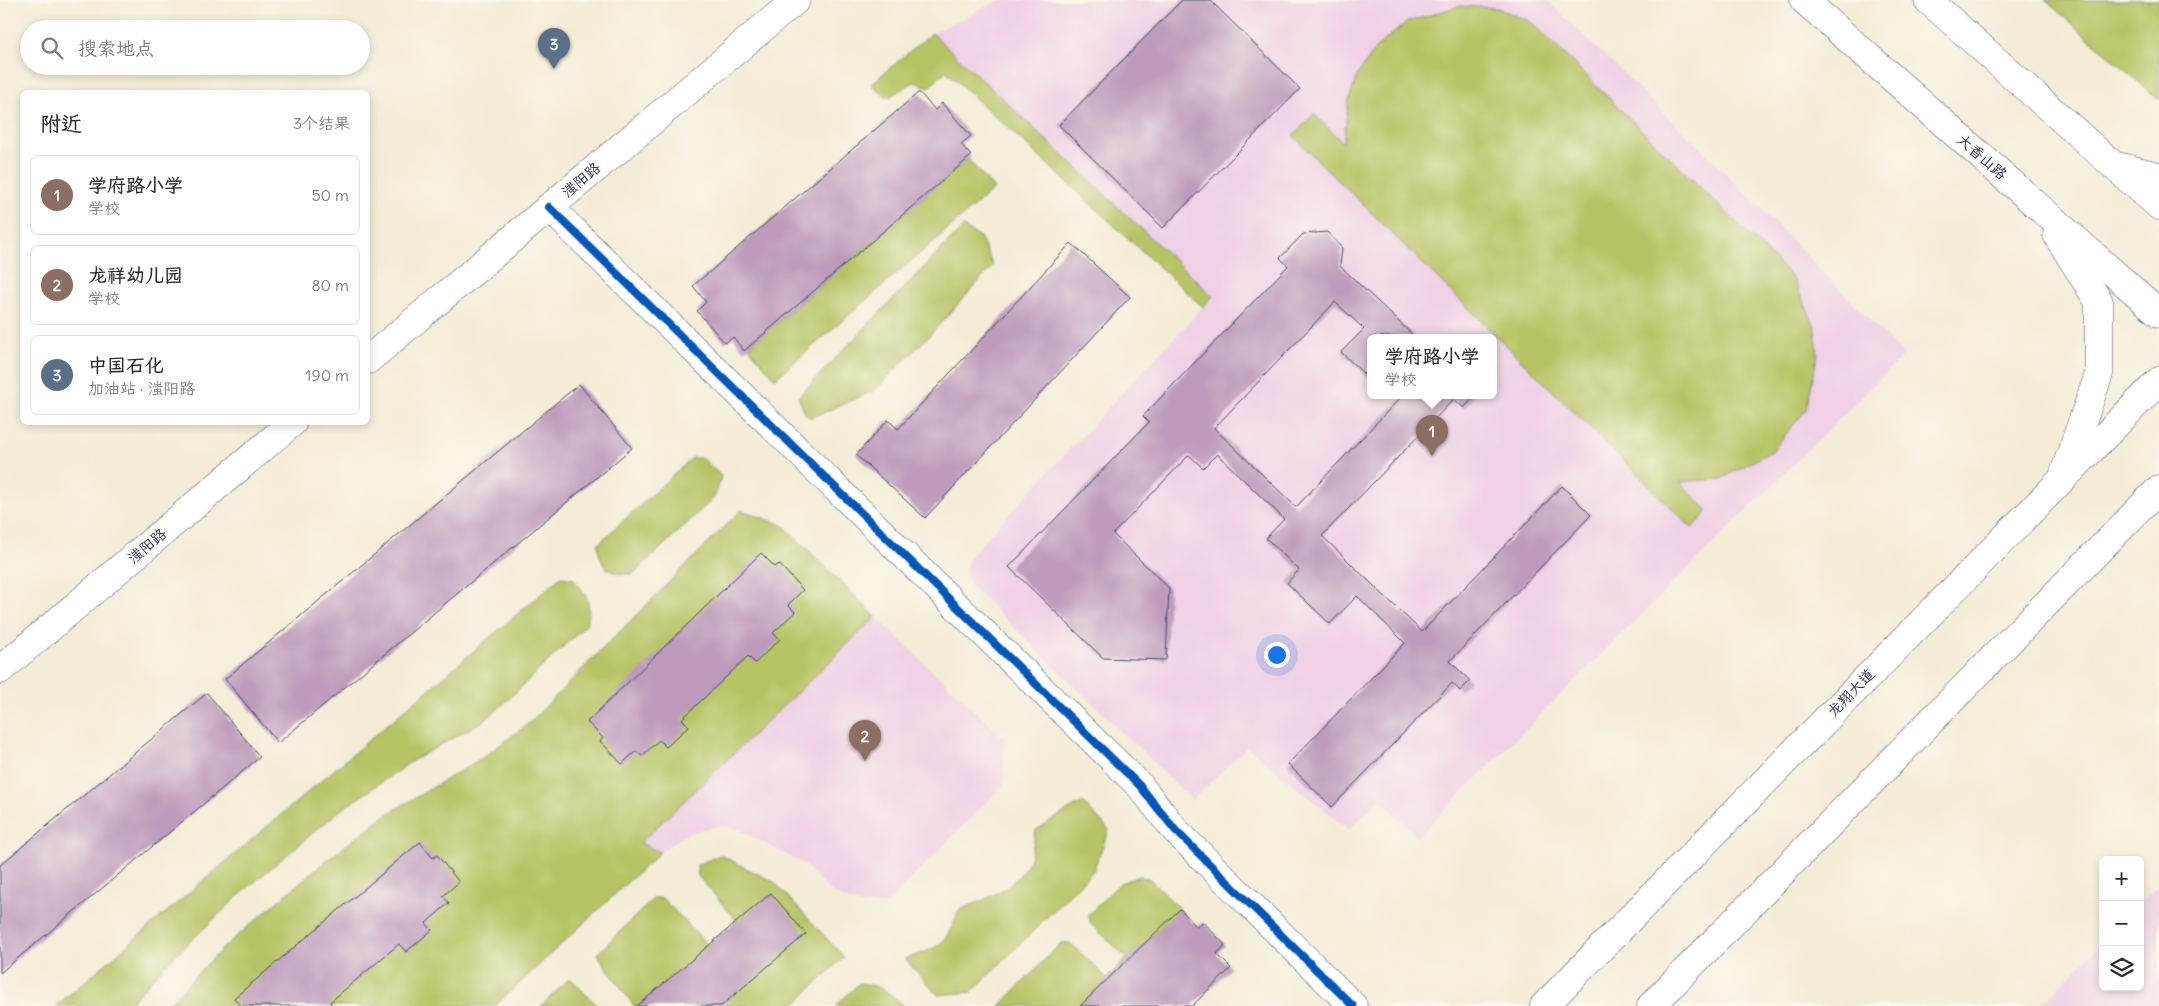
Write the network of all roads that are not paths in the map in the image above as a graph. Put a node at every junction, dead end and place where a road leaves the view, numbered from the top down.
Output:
1 (796, 0) edge
2 (1804, 0) edge
3 (1928, 0) edge
4 (2112, 165) junction
5 (2159, 176) edge
6 (2159, 206) edge
7 (549, 208) junction
8 (2042, 210) junction
9 (2159, 313) edge
10 (370, 358) edge
11 (2159, 382) edge
12 (289, 425) edge
13 (2062, 479) junction
14 (2159, 489) edge
15 (2159, 506) edge
16 (2129, 520) junction
17 (0, 670) edge
18 (1353, 1006) edge
19 (1544, 1006) edge
20 (1651, 1006) edge

1 - 7 main road, 滍阳路
2 - 8 main road, 大香山路
3 - 4 main road
4 - 5 main road
4 - 6 main road
7 - 10 main road, 滍阳路
7 - 18 main road
8 - 9 main road, 大香山路
8 - 13 main road
11 - 13 main road, 龙翔大道
12 - 17 main road, 滍阳路
13 - 19 main road, 龙翔大道
14 - 16 main road
15 - 16 main road
16 - 20 main road

